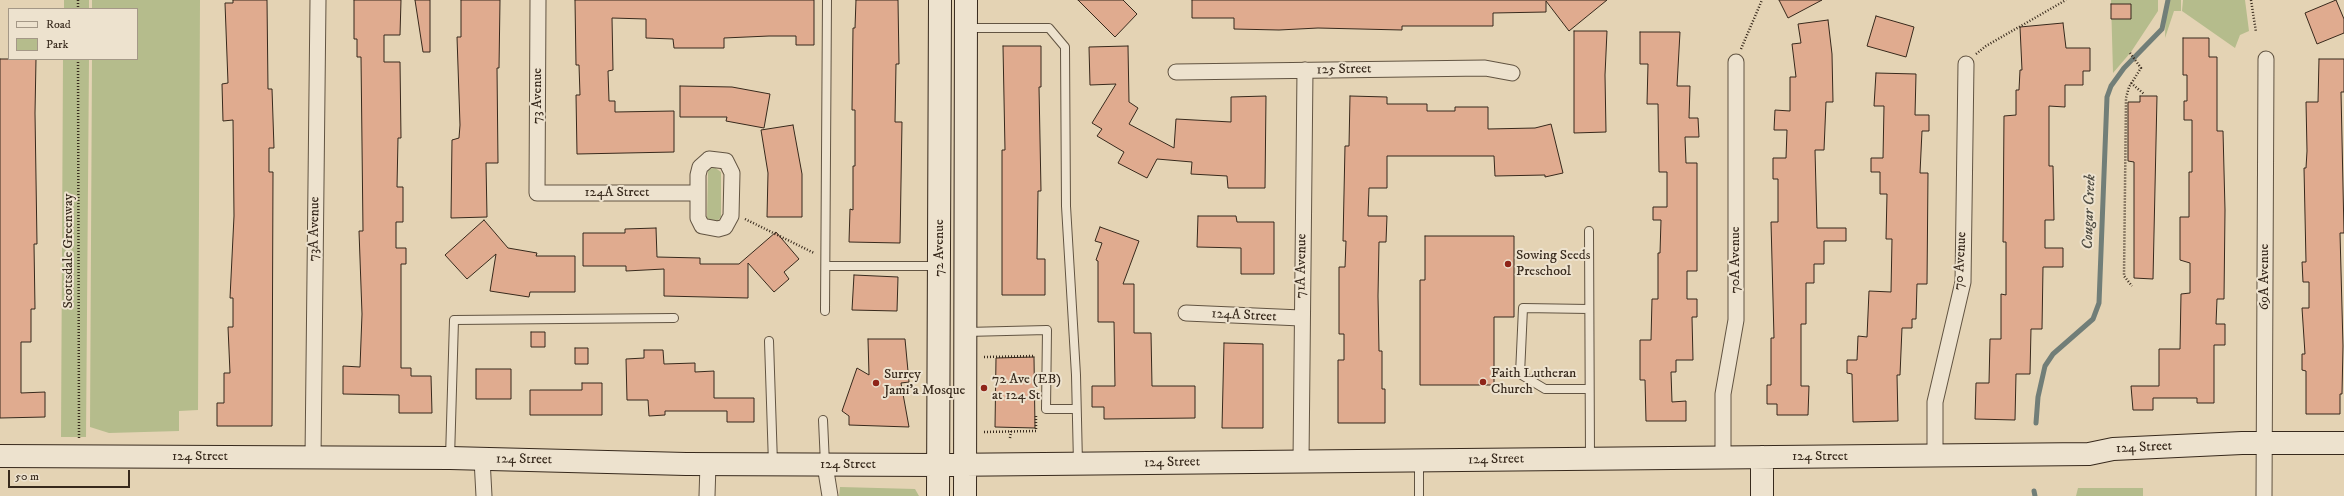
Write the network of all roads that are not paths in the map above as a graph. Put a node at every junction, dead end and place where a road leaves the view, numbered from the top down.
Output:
1 (318, 0) edge
2 (538, 0) edge
3 (827, 0) edge
4 (940, 0) edge
5 (966, 0) edge
6 (966, 28) junction
7 (2266, 59) dead end
8 (1736, 62) road end
9 (1966, 64) road end
10 (1305, 70) junction
11 (1176, 72) dead end
12 (1512, 73) dead end
13 (537, 193) joint
14 (698, 193) dead end
15 (1589, 231) dead end
16 (826, 266) junction
17 (940, 266) junction
18 (1589, 309) junction
19 (825, 311) dead end
20 (1186, 313) dead end
21 (674, 318) dead end
22 (1301, 318) junction
23 (966, 332) junction
24 (769, 341) dead end
25 (1589, 389) junction
26 (1076, 409) junction
27 (823, 420) dead end
28 (2344, 443) edge
29 (2264, 450) junction
30 (0, 456) edge
31 (1935, 456) junction
32 (2344, 456) edge
33 (1762, 457) junction
34 (313, 458) junction
35 (450, 458) junction
36 (1723, 458) junction
37 (482, 459) junction
38 (1590, 459) junction
39 (1419, 460) junction
40 (1301, 461) junction
41 (708, 464) junction
42 (772, 464) junction
43 (1078, 464) junction
44 (825, 465) junction
45 (939, 465) junction
46 (965, 465) junction
47 (484, 496) edge
48 (707, 496) edge
49 (830, 496) edge
50 (938, 496) edge
51 (965, 496) edge
52 (1419, 496) edge
53 (1762, 496) edge
54 (2264, 496) edge

1 - 34 street, 73A Avenue
2 - 13 street, 73 Avenue
3 - 16 lane
4 - 17 street, 72 Avenue
5 - 6 street, 72 Avenue
6 - 23 street, 72 Avenue
6 - 26 lane
7 - 29 street, 69A Avenue
8 - 36 street, 70A Avenue
9 - 31 street, 70 Avenue
10 - 11 street, 125 Street
10 - 12 street, 125 Street
10 - 22 street, 71A Avenue
13 - 14 street, 124A Street
15 - 18 lane
16 - 17 lane
16 - 19 lane
17 - 45 street, 72 Avenue
18 - 25 lane
18 - 25 lane
20 - 22 street, 124A Street
21 - 35 lane
22 - 40 street, 71A Avenue
23 - 26 lane
23 - 46 street, 72 Avenue
24 - 42 lane
25 - 38 lane
26 - 43 lane
27 - 44 lane
28 - 29 street, 124 Street
29 - 31 street, 124 Street
29 - 32 street
29 - 54 street, 69A Avenue
30 - 34 street, 124 Street
31 - 33 street, 124 Street
33 - 36 street, 124 Street
33 - 53 street
34 - 35 street, 124 Street
35 - 37 street, 124 Street
36 - 38 street, 124 Street
37 - 41 street, 124 Street
37 - 47 street
38 - 39 street, 124 Street
39 - 40 street, 124 Street
39 - 52 lane
40 - 43 street, 124 Street
41 - 42 street, 124 Street
41 - 48 street
42 - 44 street, 124 Street
43 - 46 street, 124 Street
44 - 45 street, 124 Street
44 - 49 street
45 - 46 street, 124 Street
45 - 50 street, 72 Avenue
46 - 51 street, 72 Avenue

